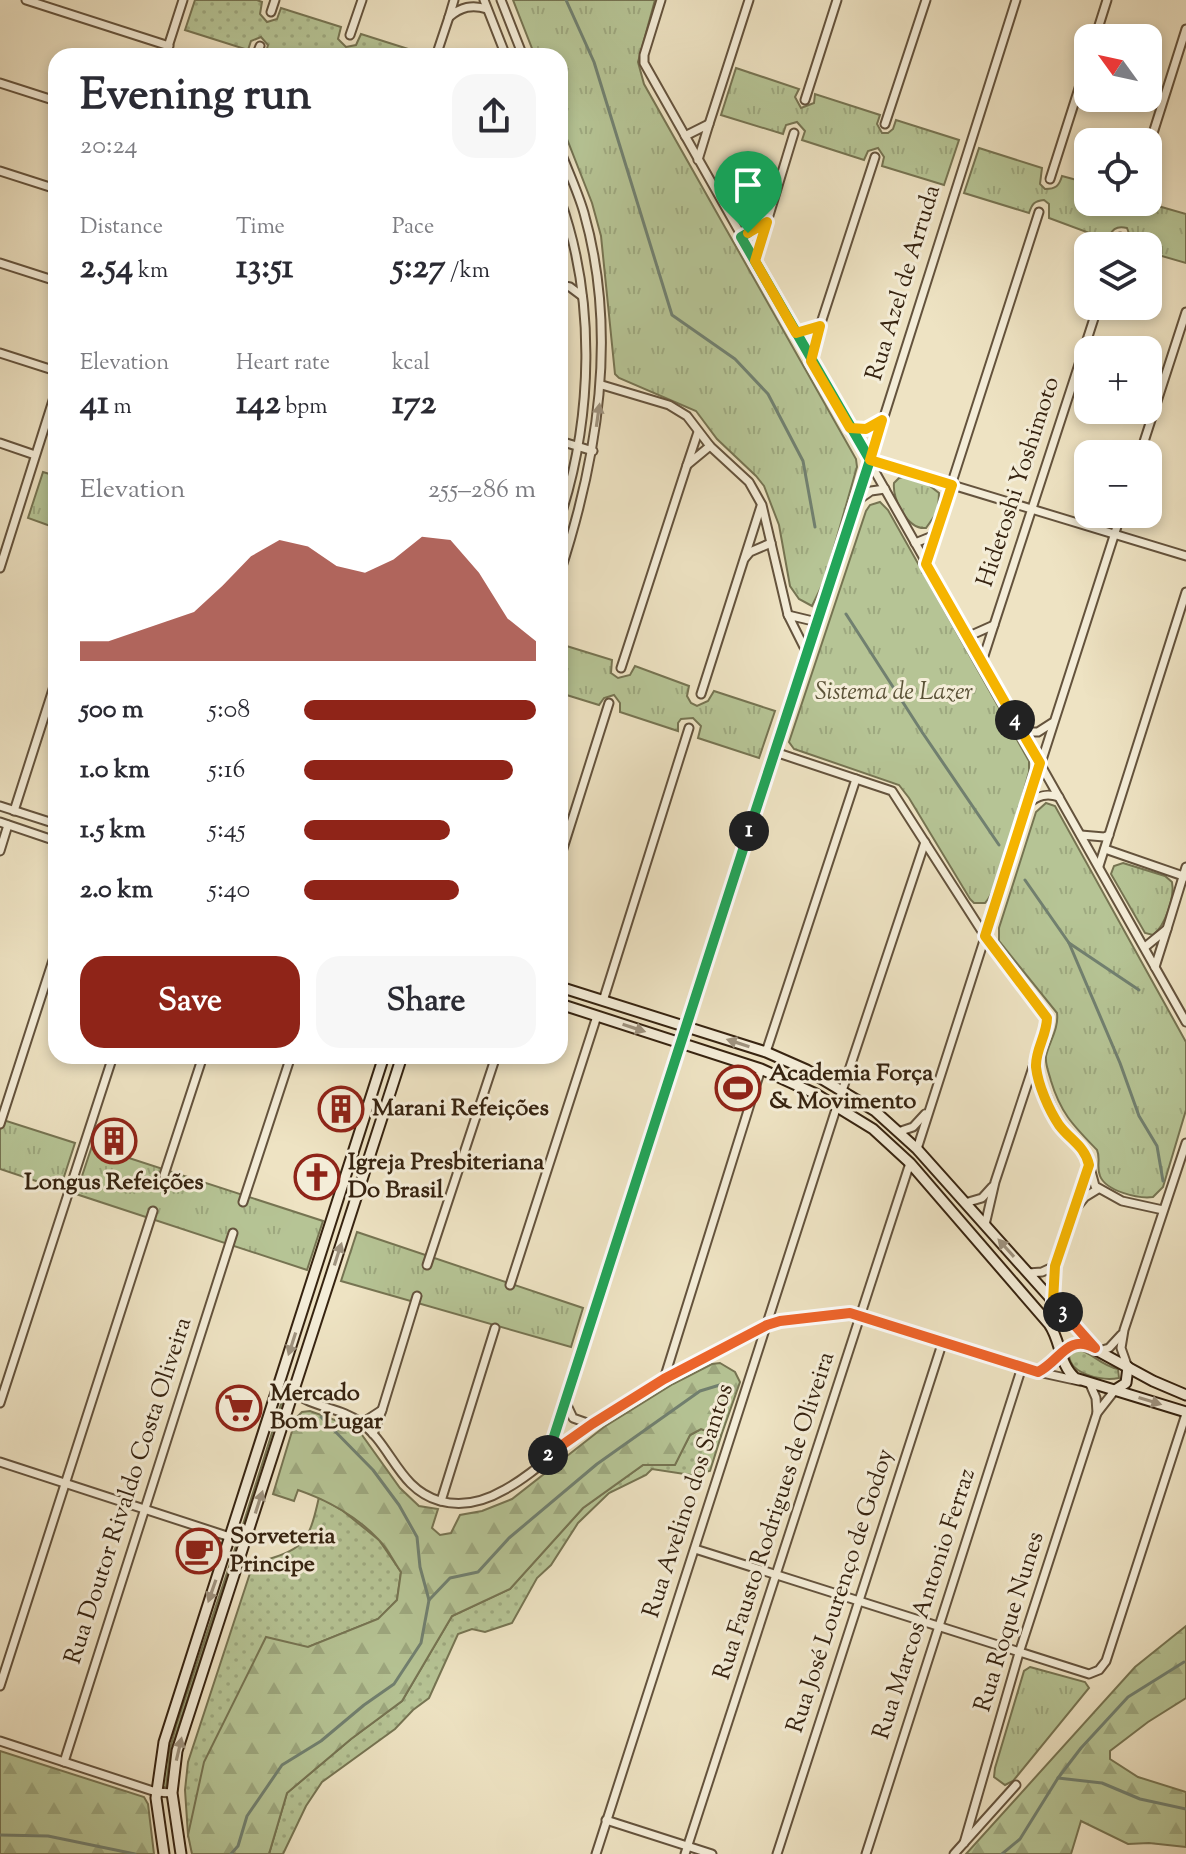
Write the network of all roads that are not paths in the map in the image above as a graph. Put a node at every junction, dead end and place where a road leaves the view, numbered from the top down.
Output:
1 (26, 0) edge
2 (183, 0) edge
3 (275, 0) edge
4 (362, 0) edge
5 (454, 0) edge
6 (484, 0) edge
7 (501, 0) edge
8 (661, 0) edge
9 (749, 0) edge
10 (837, 0) edge
11 (926, 0) edge
12 (1016, 0) edge
13 (1107, 0) edge
14 (487, 9) junction
15 (271, 12) dead end
16 (449, 17) junction
17 (1099, 24) edge
18 (1186, 29) edge
19 (350, 35) dead end
20 (169, 46) joint
21 (439, 48) edge
22 (503, 48) edge
23 (520, 48) edge
24 (0, 83) edge
25 (48, 98) edge
26 (805, 100) dead end
27 (1074, 104) edge
28 (709, 124) junction
29 (885, 124) dead end
30 (1155, 128) edge
31 (794, 133) dead end
32 (685, 136) junction
33 (875, 157) dead end
34 (698, 160) junction
35 (568, 170) edge
36 (0, 171) edge
37 (1050, 179) dead end
38 (48, 186) edge
39 (1039, 212) dead end
40 (767, 222) junction
41 (568, 223) edge
42 (741, 237) junction
43 (755, 261) junction
44 (0, 263) edge
45 (48, 278) edge
46 (568, 286) edge
47 (582, 296) junction
48 (1186, 312) edge
49 (1093, 320) edge
50 (820, 326) junction
51 (796, 333) junction
52 (0, 353) edge
53 (811, 361) junction
54 (48, 368) edge
55 (602, 385) junction
56 (48, 415) edge
57 (882, 420) junction
58 (850, 428) junction
59 (698, 432) junction
60 (1145, 440) edge
61 (0, 443) edge
62 (568, 444) edge
63 (710, 446) junction
64 (578, 447) junction
65 (593, 451) junction
66 (35, 455) junction
67 (870, 460) junction
68 (687, 465) junction
69 (952, 485) junction
70 (568, 486) edge
71 (885, 489) junction
72 (857, 502) junction
73 (762, 505) junction
74 (1032, 509) junction
75 (1116, 528) edge
76 (0, 533) edge
77 (768, 533) junction
78 (1114, 534) junction
79 (935, 535) junction
80 (10, 536) junction
81 (752, 536) junction
82 (771, 543) junction
83 (915, 543) junction
84 (568, 547) edge
85 (1186, 556) edge
86 (744, 560) junction
87 (926, 564) junction
88 (0, 568) edge
89 (1186, 592) edge
90 (788, 615) junction
91 (817, 622) junction
92 (994, 625) junction
93 (967, 637) junction
94 (807, 653) junction
95 (982, 662) junction
96 (621, 668) dead end
97 (701, 694) dead end
98 (609, 703) dead end
99 (48, 705) edge
100 (1054, 721) junction
101 (689, 728) dead end
102 (1022, 732) junction
103 (775, 752) junction
104 (1040, 763) junction
105 (856, 779) junction
106 (1059, 797) junction
107 (0, 806) edge
108 (1026, 806) junction
109 (14, 811) junction
110 (48, 822) edge
111 (4, 824) edge
112 (568, 833) edge
113 (1081, 835) junction
114 (1109, 835) junction
115 (48, 838) edge
116 (925, 842) junction
117 (1105, 849) junction
118 (0, 851) edge
119 (1099, 866) junction
120 (1185, 873) edge
121 (1167, 929) junction
122 (985, 936) junction
123 (1145, 947) junction
124 (1155, 967) junction
125 (48, 976) edge
126 (568, 990) edge
127 (603, 1001) junction
128 (568, 1007) edge
129 (597, 1016) junction
130 (1186, 1022) edge
131 (684, 1026) junction
132 (679, 1043) junction
133 (766, 1052) junction
134 (1036, 1058) junction
135 (110, 1064) edge
136 (200, 1064) edge
137 (288, 1064) edge
138 (381, 1064) edge
139 (399, 1064) edge
140 (493, 1064) edge
141 (761, 1069) junction
142 (843, 1091) junction
143 (837, 1106) junction
144 (928, 1109) junction
145 (0, 1124) edge
146 (898, 1132) junction
147 (1186, 1143) edge
148 (917, 1149) junction
149 (910, 1163) junction
150 (1089, 1165) junction
151 (164, 1175) dead end
152 (922, 1176) junction
153 (1174, 1178) junction
154 (995, 1182) junction
155 (1186, 1182) edge
156 (1098, 1189) junction
157 (903, 1191) junction
158 (243, 1202) dead end
159 (965, 1203) junction
160 (1076, 1208) junction
161 (1163, 1210) junction
162 (153, 1211) dead end
163 (985, 1225) junction
164 (233, 1233) dead end
165 (972, 1235) junction
166 (427, 1265) dead end
167 (1055, 1266) junction
168 (1028, 1273) junction
169 (510, 1285) dead end
170 (417, 1296) dead end
171 (1053, 1301) junction
172 (862, 1316) junction
173 (767, 1325) junction
174 (495, 1328) dead end
175 (1124, 1330) junction
176 (943, 1341) junction
177 (1097, 1350) junction
178 (1062, 1352) junction
179 (1022, 1367) junction
180 (1128, 1367) junction
181 (1038, 1372) junction
182 (664, 1379) junction
183 (1085, 1383) junction
184 (278, 1387) junction
185 (1115, 1390) junction
186 (294, 1392) junction
187 (1186, 1395) edge
188 (565, 1401) junction
189 (0, 1403) edge
190 (382, 1410) junction
191 (1097, 1413) junction
192 (1186, 1413) edge
193 (362, 1423) junction
194 (592, 1424) junction
195 (373, 1434) junction
196 (548, 1457) junction
197 (0, 1462) edge
198 (66, 1483) junction
199 (441, 1501) junction
200 (145, 1508) junction
201 (230, 1537) junction
202 (246, 1542) junction
203 (695, 1549) junction
204 (777, 1575) junction
205 (858, 1601) junction
206 (939, 1627) junction
207 (1019, 1653) junction
208 (0, 1686) edge
209 (0, 1741) edge
210 (64, 1762) junction
211 (1016, 1785) dead end
212 (156, 1792) junction
213 (172, 1793) junction
214 (606, 1820) junction
215 (964, 1843) junction
216 (686, 1850) edge
217 (164, 1854) edge
218 (181, 1854) edge
219 (596, 1854) edge
220 (712, 1854) edge
221 (777, 1854) edge
222 (866, 1854) edge
223 (954, 1854) edge

1 - 20 street
2 - 20 street
3 - 15 street
4 - 19 street
5 - 16 street
6 - 14 street
7 - 23 street
8 - 32 street
9 - 28 street
10 - 26 street
11 - 29 street
12 - 57 street, Rua Azel de Arruda
13 - 17 street
14 - 16 street
14 - 22 street
16 - 21 street
18 - 30 street
24 - 25 street
27 - 37 street
28 - 32 street
28 - 34 street
31 - 40 street
32 - 34 street
33 - 50 street
34 - 42 street
35 - 55 street
36 - 38 street
39 - 69 street
40 - 42 street
40 - 43 street
41 - 47 street
42 - 43 street
43 - 51 street
44 - 45 street
46 - 47 street
47 - 64 street
48 - 60 street
49 - 74 street, Hidetoshi Yoshimoto
50 - 51 street
50 - 53 street
51 - 53 street
52 - 54 street
53 - 58 street
55 - 59 street
65 -> 55 street
56 - 66 street
57 - 58 street
57 - 67 street, Rua Azel de Arruda
58 - 67 street
59 - 63 street
59 - 68 street
61 - 66 street
62 - 64 street
63 - 68 street
63 - 73 street
64 - 65 street
64 - 70 street
65 - 84 street
66 - 80 street
67 - 69 street
67 - 71 street
67 - 72 street, Rua Azel de Arruda
68 - 96 street
69 - 74 street
69 - 79 street
71 - 72 street
71 - 83 street
72 - 91 street, Rua Azel de Arruda
73 - 77 street
73 - 81 street
74 - 78 street
74 - 92 street, Hidetoshi Yoshimoto
75 - 78 street
76 - 80 street
77 - 81 street
77 - 82 street
78 - 85 street
78 - 100 street
79 - 83 street
79 - 87 street
80 - 88 street
81 - 86 street
82 - 86 street
82 - 90 street
83 - 87 street
86 - 97 street
87 - 93 street
89 - 114 street
90 - 91 street
90 - 94 street
91 - 94 street, Rua Azel de Arruda
92 - 93 street, Hidetoshi Yoshimoto
92 - 95 street, Hidetoshi Yoshimoto
93 - 95 street
94 - 103 street, Rua Azel de Arruda
95 - 102 street
98 - 112 street
99 - 109 street
100 - 102 street
100 - 104 street
101 - 127 street
102 - 104 street
103 - 105 street
103 - 131 street, Rua Azel de Arruda
104 - 106 street
104 - 108 street
105 - 116 street
105 - 133 street
106 - 108 street
106 - 113 street
107 - 109 street
108 - 122 street
109 - 110 street
111 - 115 street
111 - 118 street
113 - 114 street
113 - 119 street
114 - 117 street
116 - 122 street
116 - 142 street, Rua Avelino dos Santos
117 - 119 street
117 - 120 street
119 - 123 street
120 - 121 street
121 - 123 street
121 - 124 street
122 - 134 street
122 - 144 street
123 - 124 street
124 - 130 street
125 - 145 street
126 - 127 main road
127 - 131 main road
128 - 129 main road
129 -> 132 main road
129 - 169 street
131 - 132 street, Rua Azel de Arruda
133 -> 131 main road
132 - 141 main road
132 - 188 street, Rua Azel de Arruda
133 - 142 main road
134 - 150 street
134 - 154 street
135 - 189 street
136 - 151 street
137 - 158 street
138 -> 184 main road
186 -> 139 main road
140 - 166 street
141 - 143 main road
141 - 182 street
142 - 143 street, Rua Avelino dos Santos
142 - 146 main road
143 - 149 main road
143 - 173 street, Rua Avelino dos Santos
144 - 146 street
144 - 148 street
146 - 148 main road
147 - 153 street
148 - 159 main road
149 - 152 main road
149 - 157 street, Rua Fausto Rodrigues de Oliveira
150 - 156 street
150 - 160 street
152 - 157 street
152 - 165 main road
153 - 155 street
153 - 161 street
154 - 159 street
154 - 163 street
156 - 160 street
156 - 161 street
157 - 172 street, Rua Fausto Rodrigues de Oliveira
159 - 163 main road
160 - 167 street
161 - 175 street
162 - 198 street
163 - 165 main road
168 -> 163 main road
164 - 200 street, Rua Doutor Rivaldo Costa Oliveira
165 - 178 main road
167 - 168 street
167 - 171 street
168 - 171 main road
170 - 190 street
171 - 177 main road
172 - 173 street
172 - 176 street
172 - 204 street, Rua Fausto Rodrigues de Oliveira
173 - 182 street
173 - 203 street, Rua Avelino dos Santos
174 - 199 street
175 - 177 street
175 - 180 street
176 - 179 street
176 - 205 street, Rua José Lourenço de Godoy
177 - 178 main road
177 - 180 main road
178 - 181 street
178 - 183 main road
179 - 181 street
179 - 206 street, Rua Marcos Antonio Ferraz
180 - 185 main road, Rua Roque Nunes
180 - 187 main road
181 - 183 street
182 - 194 street
183 - 185 main road
183 - 191 street
184 - 186 main road
184 - 201 main road
185 - 191 street, Rua Roque Nunes
185 -> 192 main road
186 - 193 street
202 -> 186 main road
188 - 194 street
188 - 196 street, Rua Azel de Arruda
190 - 193 street
190 - 195 street
191 - 207 street, Rua Roque Nunes
192 - 207 street
193 - 195 street
194 - 196 street
195 - 199 street
196 - 199 street
197 - 198 street
198 - 200 street
198 - 208 street
200 - 201 street
200 - 210 street, Rua Doutor Rivaldo Costa Oliveira
201 - 202 main road
201 -> 212 main road
213 -> 202 main road
203 - 204 street
203 - 214 street, Rua Avelino dos Santos
204 - 205 street
204 - 216 street, Rua Fausto Rodrigues de Oliveira
205 - 206 street
205 - 221 street, Rua José Lourenço de Godoy
206 - 207 street
206 - 222 street, Rua Marcos Antonio Ferraz
207 - 215 street, Rua Roque Nunes
209 - 210 street
210 - 212 street
211 - 215 street
212 - 213 street
212 - 217 main road
213 - 218 main road
214 - 216 street
214 - 219 street, Rua Avelino dos Santos
215 - 223 street
216 - 220 street

